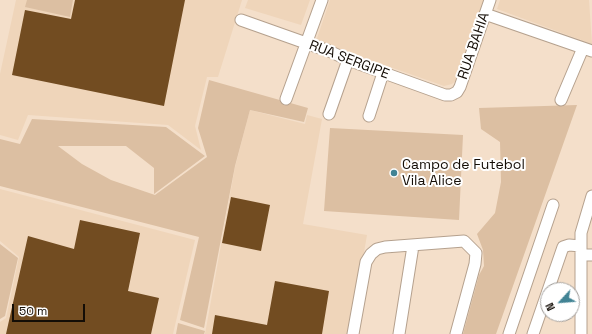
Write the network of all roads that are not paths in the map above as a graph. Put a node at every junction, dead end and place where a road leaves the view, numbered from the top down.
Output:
1 (322, 0) edge
2 (490, 0) edge
3 (485, 14) junction
4 (241, 20) dead end
5 (306, 44) junction
6 (587, 50) edge
7 (348, 60) junction
8 (382, 73) junction
9 (457, 92) joint
10 (286, 98) dead end
11 (561, 100) dead end
12 (329, 114) dead end
13 (369, 116) dead end
14 (592, 196) edge
15 (553, 205) dead end
16 (413, 246) junction
17 (585, 252) edge
18 (353, 334) edge
19 (399, 334) edge
20 (456, 334) edge
21 (509, 334) edge
22 (533, 334) edge
23 (581, 334) edge

1 - 5 street
2 - 3 street, RUA BAHIA
3 - 6 street
3 - 9 street, RUA BAHIA
4 - 5 street, RUA SERGIPE
5 - 7 street, RUA SERGIPE
5 - 10 street
6 - 11 street
7 - 8 street, RUA SERGIPE
7 - 12 street
8 - 9 street, RUA SERGIPE
8 - 13 street
14 - 17 street
15 - 21 street
16 - 18 street
16 - 19 street
16 - 20 street
17 - 22 street
17 - 23 street

